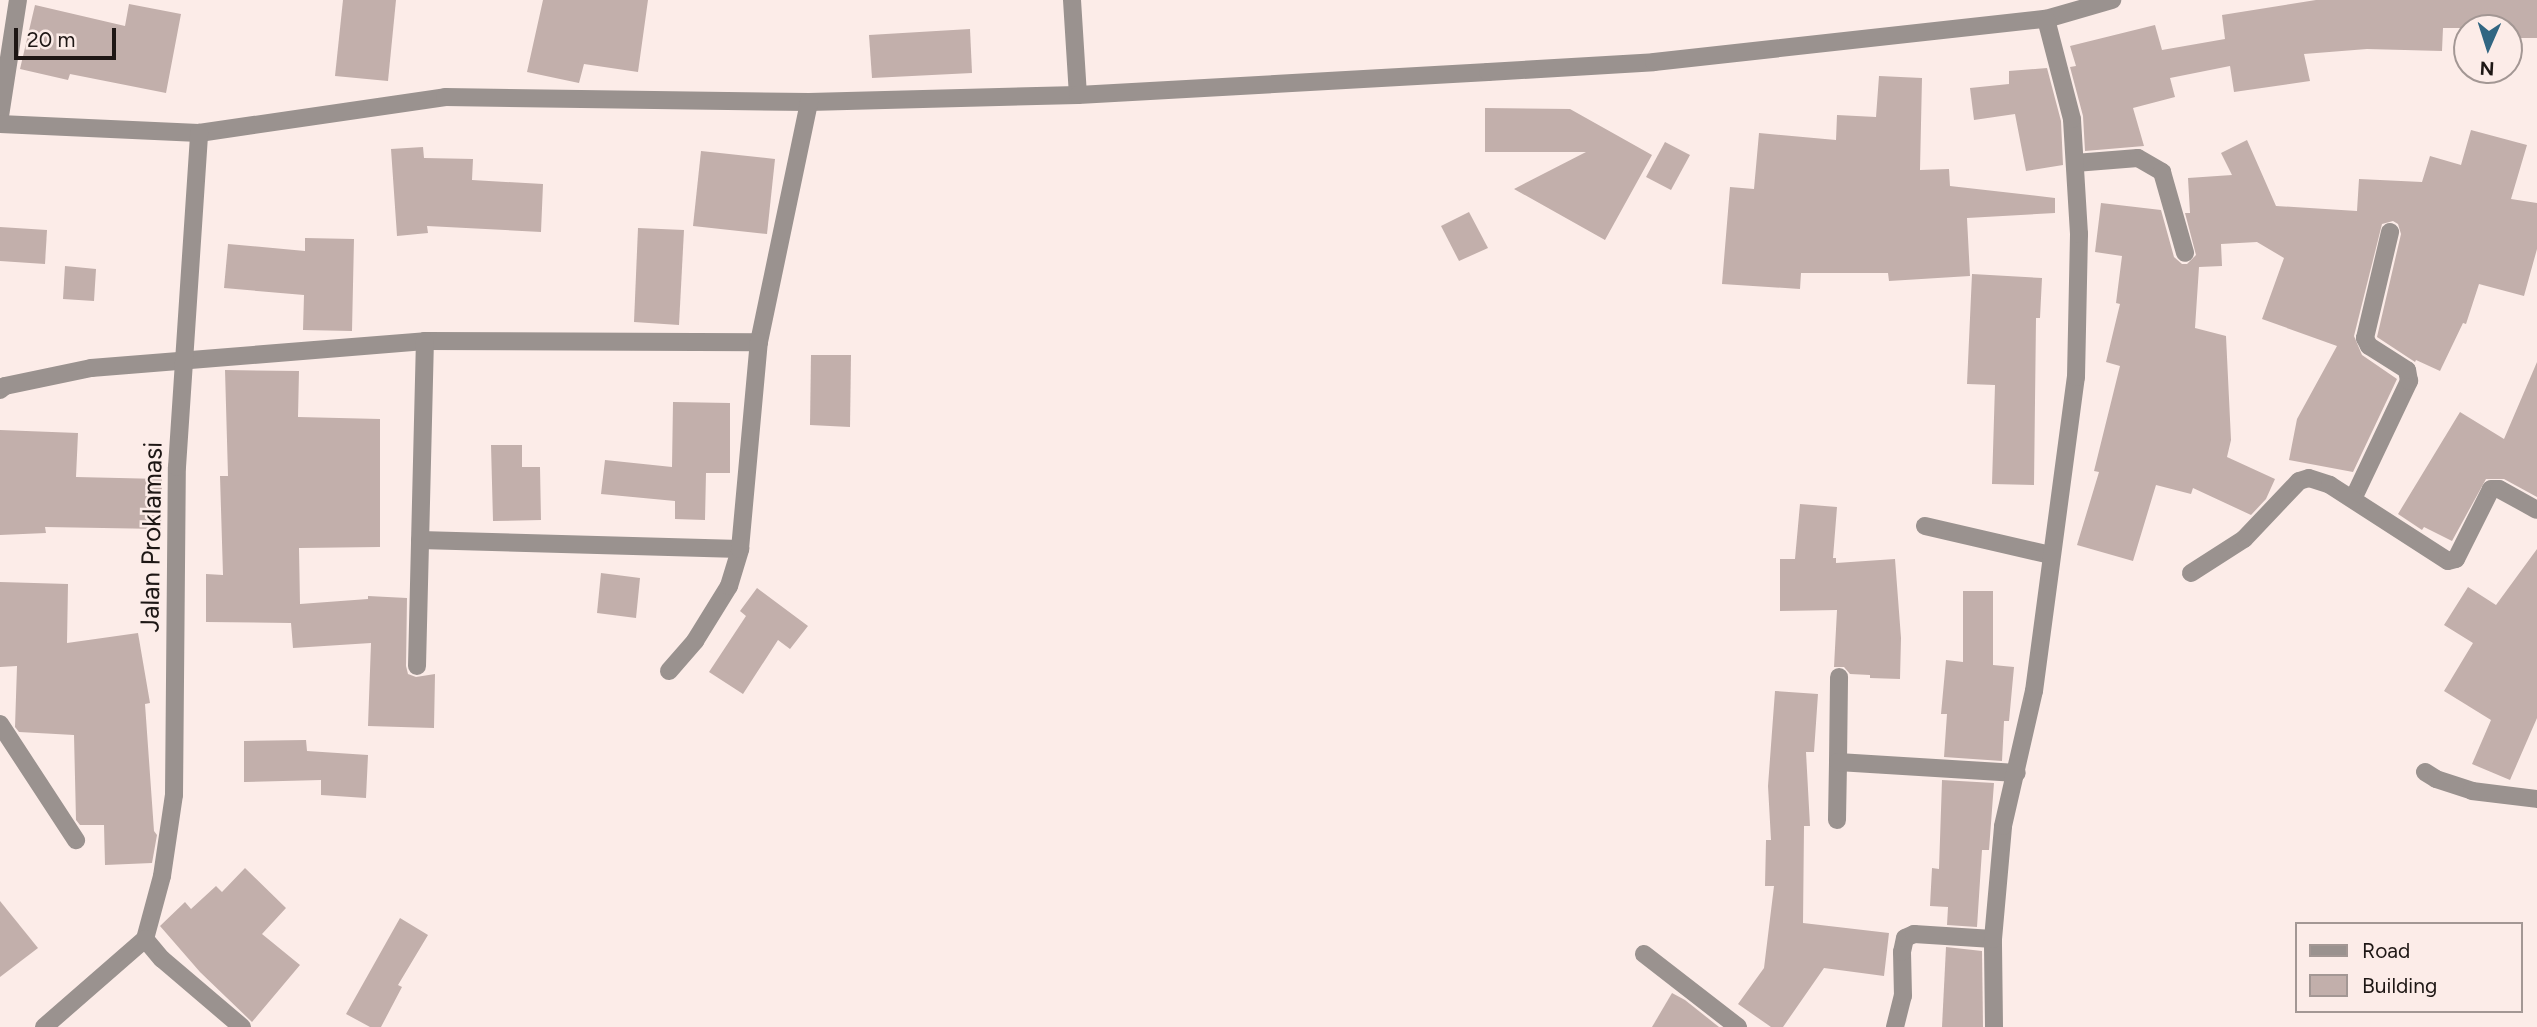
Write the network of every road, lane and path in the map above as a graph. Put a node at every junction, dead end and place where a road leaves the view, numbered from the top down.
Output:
1 (18, 0) edge
2 (1072, 0) edge
3 (2112, 0) edge
4 (2046, 19) junction
5 (1078, 95) junction
6 (809, 102) junction
7 (0, 116) edge
8 (0, 124) edge
9 (199, 133) junction
10 (2075, 163) junction
11 (2390, 232) dead end
12 (2185, 253) dead end
13 (425, 341) junction
14 (759, 342) junction
15 (184, 361) junction
16 (2, 386) edge
17 (2353, 499) junction
18 (2537, 510) edge
19 (1925, 526) dead end
20 (420, 540) junction
21 (740, 549) junction
22 (2051, 555) junction
23 (2191, 573) dead end
24 (417, 666) dead end
25 (669, 671) dead end
26 (1839, 677) dead end
27 (0, 724) edge
28 (1838, 762) junction
29 (2425, 772) dead end
30 (2017, 773) junction
31 (2537, 799) edge
32 (1837, 820) dead end
33 (76, 840) dead end
34 (145, 939) junction
35 (1993, 939) junction
36 (1644, 954) dead end
37 (44, 1027) edge
38 (242, 1027) edge
39 (1738, 1027) edge
40 (1895, 1027) edge
41 (1994, 1027) edge

1 - 7 street
2 - 5 street
3 - 4 street
4 - 5 street
4 - 10 street
5 - 6 street
6 - 9 street
6 - 14 street
8 - 9 street
9 - 15 street, Jalan Proklamasi
10 - 12 street
10 - 22 street
11 - 17 street
13 - 14 street
13 - 15 street
13 - 20 street
14 - 21 street
15 - 16 street
15 - 34 street, Jalan Proklamasi
17 - 18 street
17 - 23 street
19 - 22 street
20 - 21 street
20 - 24 street
21 - 25 street
22 - 30 street
26 - 28 street
27 - 33 street
28 - 30 street
28 - 32 street
29 - 31 street
30 - 35 street
34 - 37 street
34 - 38 street
35 - 40 street
35 - 41 street
36 - 39 street

